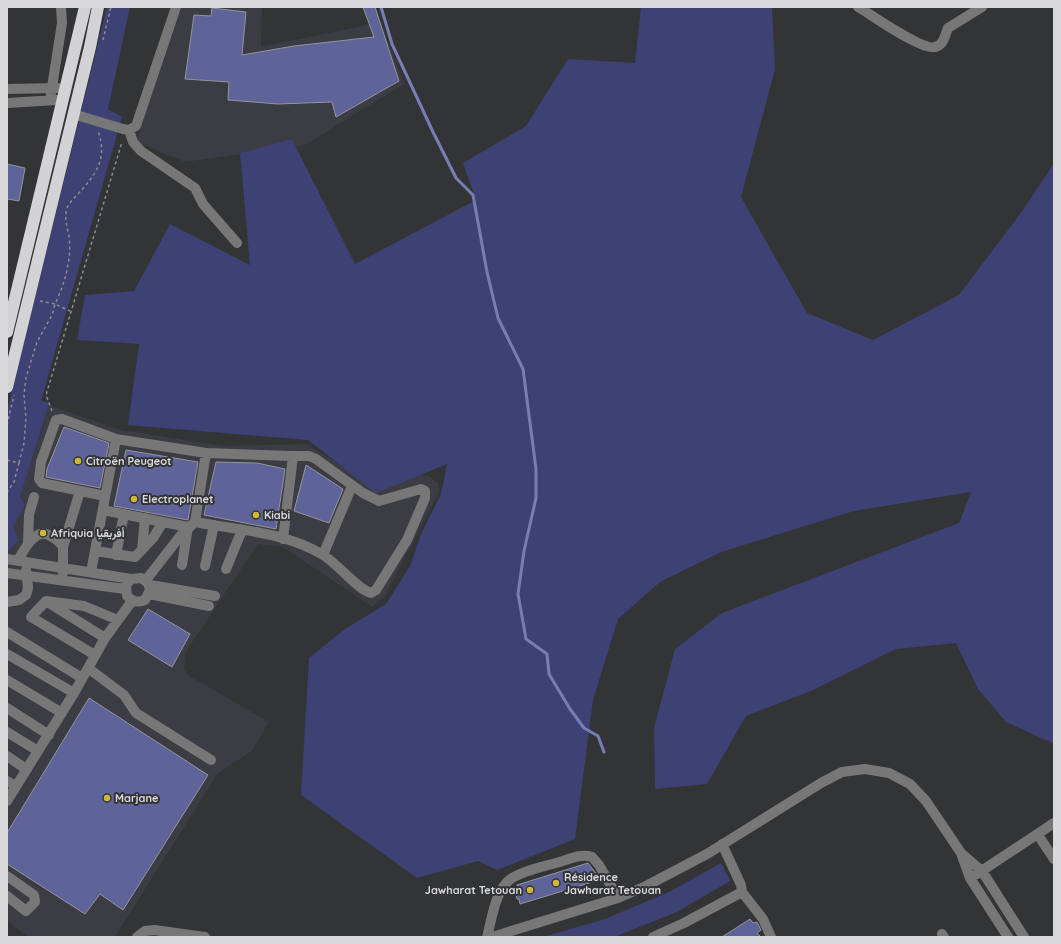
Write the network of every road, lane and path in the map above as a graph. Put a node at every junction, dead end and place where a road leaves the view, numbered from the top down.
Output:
1 (61, 7) edge
2 (85, 7) edge
3 (98, 7) edge
4 (176, 7) edge
5 (858, 7) edge
6 (982, 7) edge
7 (52, 88) junction
8 (7, 89) edge
9 (64, 94) junction
10 (50, 100) junction
11 (7, 103) edge
12 (73, 114) junction
13 (96, 121) junction
14 (127, 129) junction
15 (237, 243) dead end
16 (39, 301) dead end
17 (55, 304) junction
18 (70, 311) junction
19 (7, 332) edge
20 (7, 388) edge
21 (58, 419) junction
22 (116, 439) junction
23 (206, 453) junction
24 (293, 456) junction
25 (7, 460) edge
26 (19, 463) junction
27 (352, 486) junction
28 (80, 491) junction
29 (7, 492) edge
30 (106, 496) junction
31 (34, 497) dead end
32 (103, 510) junction
33 (124, 514) junction
34 (145, 518) junction
35 (163, 522) junction
36 (191, 524) junction
37 (214, 525) junction
38 (242, 530) junction
39 (283, 539) junction
40 (28, 544) junction
41 (63, 547) junction
42 (142, 550) junction
43 (95, 551) junction
44 (116, 555) junction
45 (323, 555) junction
46 (7, 559) edge
47 (22, 561) junction
48 (182, 565) dead end
49 (205, 566) dead end
50 (63, 567) junction
51 (226, 569) dead end
52 (91, 572) junction
53 (7, 573) edge
54 (25, 575) junction
55 (131, 579) junction
56 (62, 580) junction
57 (148, 587) junction
58 (125, 589) junction
59 (215, 596) dead end
60 (46, 601) junction
61 (132, 601) junction
62 (7, 602) edge
63 (209, 606) dead end
64 (118, 620) junction
65 (7, 632) edge
66 (105, 638) junction
67 (7, 654) edge
68 (96, 655) junction
69 (88, 668) junction
70 (82, 678) junction
71 (7, 680) edge
72 (74, 694) junction
73 (7, 708) edge
74 (62, 713) junction
75 (7, 732) edge
76 (49, 735) junction
77 (38, 751) junction
78 (7, 756) edge
79 (211, 760) dead end
80 (26, 769) junction
81 (11, 783) edge
82 (7, 801) edge
83 (1054, 823) edge
84 (1038, 835) junction
85 (722, 844) junction
86 (961, 853) junction
87 (1054, 859) edge
88 (982, 871) junction
89 (7, 876) edge
90 (970, 878) junction
91 (18, 884) junction
92 (742, 892) junction
93 (9, 898) edge
94 (618, 898) junction
95 (186, 936) edge
96 (137, 937) edge
97 (205, 937) edge
98 (487, 937) edge
99 (492, 937) edge
100 (653, 937) edge
101 (771, 937) edge
102 (1008, 937) edge
103 (1024, 937) edge

1 - 7 street
2 - 9 highway
3 - 12 highway
4 - 14 street
5 - 6 street
7 - 8 street
7 - 9 street
7 - 10 street
9 - 10 street
9 - 19 highway
10 - 11 street
12 - 13 street
12 - 20 highway
13 - 14 street
13 - 17 path
14 - 15 street
14 - 18 path
16 - 17 path
17 - 18 path
17 - 26 path
18 - 21 path
21 - 22 street
21 - 28 street
22 - 23 street
22 - 30 street
23 - 24 street
23 - 36 street
24 - 27 street
24 - 39 street
25 - 26 path
26 - 29 path
27 - 45 street
27 - 45 street
28 - 30 street
28 - 41 street
30 - 32 street
31 - 40 street
32 - 33 street
32 - 43 street
33 - 34 street
33 - 44 street
34 - 35 street
34 - 42 street
35 - 36 street
35 - 42 street
36 - 37 street
36 - 48 street
36 - 57 street
37 - 38 street
37 - 49 street
38 - 39 street
38 - 51 street
39 - 45 street
40 - 41 street
40 - 47 street
41 - 50 street
42 - 44 street
43 - 44 street
43 - 52 street
46 - 47 street
47 - 50 street
47 - 54 street
50 - 52 street
50 - 56 street
52 - 55 street
53 - 54 street
54 - 56 street
54 - 62 street
55 - 57 street
55 - 58 street
56 - 58 street
57 - 59 street
57 - 61 street
57 - 63 street
58 - 61 street
60 - 64 street
60 - 66 street
60 - 68 street
61 - 64 street
64 - 66 street
65 - 70 street
66 - 68 street
67 - 72 street
68 - 69 street
69 - 70 street
69 - 79 street
70 - 72 street
71 - 74 street
72 - 74 street
73 - 76 street
74 - 76 street
75 - 77 street
76 - 77 street
77 - 80 street
78 - 80 street
80 - 81 street
81 - 82 street
83 - 84 street
84 - 87 street
84 - 88 street
85 - 86 street
85 - 92 street
85 - 94 street
86 - 88 street
86 - 90 street
88 - 90 street
88 - 103 street
89 - 91 street
90 - 102 street
91 - 93 street
91 - 93 street
92 - 100 street
92 - 101 street
94 - 98 street
94 - 99 street
95 - 96 street
95 - 97 street

